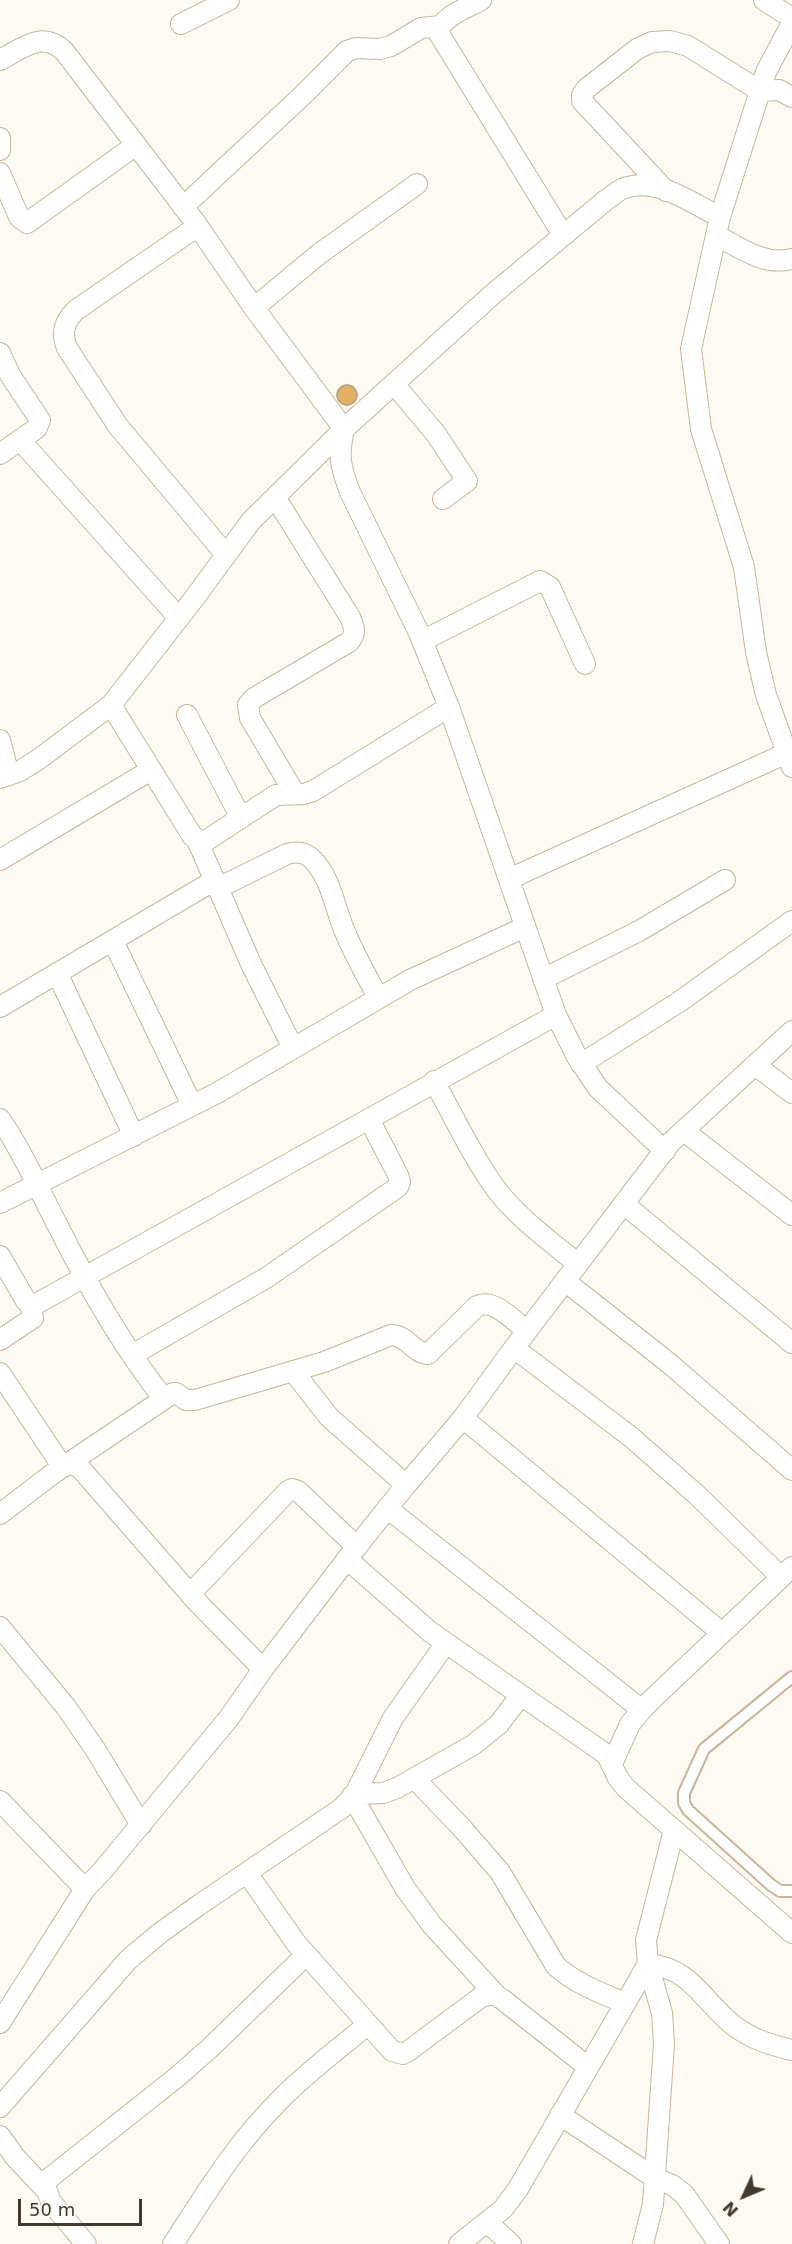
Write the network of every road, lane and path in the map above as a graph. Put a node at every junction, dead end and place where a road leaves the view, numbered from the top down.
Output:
1 (229, 0) edge
2 (481, 0) edge
3 (764, 0) edge
4 (792, 18) edge
5 (792, 23) edge
6 (181, 24) dead end
7 (440, 26) junction
8 (0, 60) edge
9 (760, 92) junction
10 (792, 97) edge
11 (0, 138) edge
12 (136, 145) junction
13 (0, 150) edge
14 (0, 173) edge
15 (417, 184) dead end
16 (666, 190) junction
17 (183, 207) junction
18 (198, 226) junction
19 (718, 226) junction
20 (563, 235) junction
21 (792, 260) edge
22 (254, 308) junction
23 (0, 353) edge
24 (394, 384) junction
25 (344, 429) junction
26 (20, 440) junction
27 (0, 454) edge
28 (275, 497) junction
29 (443, 499) dead end
30 (226, 555) junction
31 (179, 618) junction
32 (422, 641) junction
33 (585, 664) dead end
34 (111, 705) junction
35 (449, 707) junction
36 (187, 715) dead end
37 (0, 740) edge
38 (788, 749) edge
39 (151, 770) junction
40 (4, 777) edge
41 (295, 794) junction
42 (241, 818) junction
43 (197, 840) junction
44 (0, 860) edge
45 (508, 879) junction
46 (725, 880) dead end
47 (216, 884) junction
48 (792, 921) edge
49 (525, 927) junction
50 (112, 940) junction
51 (57, 973) junction
52 (543, 979) junction
53 (378, 998) junction
54 (0, 1007) edge
55 (556, 1015) junction
56 (792, 1031) edge
57 (293, 1048) junction
58 (581, 1064) junction
59 (755, 1065) junction
60 (434, 1081) junction
61 (792, 1093) edge
62 (192, 1106) junction
63 (0, 1119) edge
64 (369, 1119) junction
65 (684, 1131) junction
66 (134, 1136) junction
67 (665, 1151) junction
68 (37, 1185) junction
69 (0, 1203) edge
70 (624, 1204) junction
71 (792, 1215) edge
72 (0, 1256) edge
73 (578, 1264) junction
74 (84, 1277) junction
75 (565, 1281) junction
76 (30, 1304) junction
77 (527, 1331) junction
78 (0, 1340) edge
79 (792, 1343) edge
80 (514, 1348) junction
81 (132, 1356) junction
82 (292, 1371) junction
83 (0, 1373) edge
84 (164, 1399) junction
85 (463, 1418) junction
86 (67, 1464) junction
87 (792, 1470) edge
88 (406, 1485) junction
89 (387, 1508) junction
90 (0, 1514) edge
91 (352, 1553) junction
92 (787, 1573) edge
93 (190, 1594) junction
94 (0, 1627) edge
95 (722, 1633) junction
96 (446, 1643) junction
97 (263, 1669) junction
98 (792, 1677) edge
99 (521, 1695) junction
100 (642, 1710) junction
101 (612, 1764) junction
102 (415, 1779) junction
103 (353, 1795) junction
104 (0, 1801) edge
105 (141, 1825) junction
106 (674, 1830) junction
107 (247, 1873) junction
108 (85, 1889) junction
109 (792, 1891) edge
110 (792, 1933) edge
111 (306, 1955) junction
112 (648, 1964) junction
113 (497, 1996) junction
114 (625, 2003) junction
115 (0, 2023) edge
116 (368, 2024) junction
117 (792, 2050) edge
118 (588, 2067) junction
119 (0, 2107) edge
120 (560, 2115) junction
121 (0, 2136) edge
122 (654, 2178) junction
123 (47, 2180) dead end
124 (487, 2222) junction
125 (86, 2244) edge
126 (173, 2244) edge
127 (459, 2244) edge
128 (511, 2244) edge
129 (643, 2244) edge
130 (719, 2244) edge

1 - 6 street
2 - 7 street
3 - 4 street
5 - 9 street
7 - 17 street
7 - 20 street
8 - 12 street
9 - 10 street
9 - 16 street
9 - 19 street
11 - 13 street
12 - 14 street
12 - 17 street
15 - 22 street
16 - 19 street
16 - 20 street
17 - 18 street
18 - 22 street
18 - 30 street
19 - 21 street
19 - 38 street
20 - 24 street
22 - 25 street
23 - 26 street
24 - 25 street
24 - 29 street
25 - 28 street
25 - 32 street
26 - 27 street
26 - 31 street
28 - 30 street
28 - 41 street
30 - 31 street
31 - 34 street
32 - 33 street
32 - 35 street
34 - 39 street
34 - 40 street
35 - 41 street
35 - 45 street
36 - 42 street
37 - 40 street
38 - 45 street
39 - 43 street
39 - 44 street
41 - 42 street
42 - 43 street
43 - 47 street
45 - 49 street
46 - 52 street
47 - 50 street
47 - 53 street
47 - 57 street
48 - 58 street
49 - 52 street
49 - 53 street
50 - 51 street
50 - 62 street
51 - 54 street
51 - 66 street
52 - 55 street
53 - 57 street
55 - 58 street
55 - 60 street
56 - 59 street
57 - 62 street
58 - 67 street
59 - 61 street
59 - 65 street
60 - 64 street
60 - 73 street
62 - 66 street
63 - 68 street
64 - 74 street
64 - 81 street
65 - 67 street
65 - 71 street
66 - 68 street
67 - 70 street
68 - 69 street
68 - 74 street
70 - 73 street
70 - 79 street
72 - 76 street
73 - 75 street
74 - 76 street
74 - 81 street
75 - 77 street
75 - 87 street
76 - 78 street
77 - 80 street
77 - 82 street
80 - 85 street
80 - 92 street
81 - 84 street
82 - 84 street
82 - 88 street
83 - 86 street
84 - 86 street
85 - 88 street
85 - 95 street
86 - 90 street
86 - 93 street
88 - 89 street
89 - 91 street
89 - 100 street
91 - 93 street
91 - 96 street
91 - 97 street
92 - 95 street
93 - 97 street
94 - 105 street
95 - 100 street
96 - 99 street
96 - 103 street
97 - 105 street
98 - 109 lane
99 - 101 street
99 - 102 street
100 - 101 street
101 - 106 street
102 - 103 street
102 - 114 street
103 - 107 street
103 - 113 street
104 - 108 street
105 - 108 street
106 - 110 street
106 - 112 street
107 - 111 street
107 - 119 street
108 - 115 street
111 - 116 street
111 - 123 street
112 - 114 street
112 - 117 street
112 - 122 street
113 - 116 street
113 - 118 street
114 - 118 street
116 - 126 street
118 - 120 street
120 - 122 street
120 - 124 street
121 - 125 street
122 - 129 street
122 - 130 street
124 - 127 street
124 - 128 street

